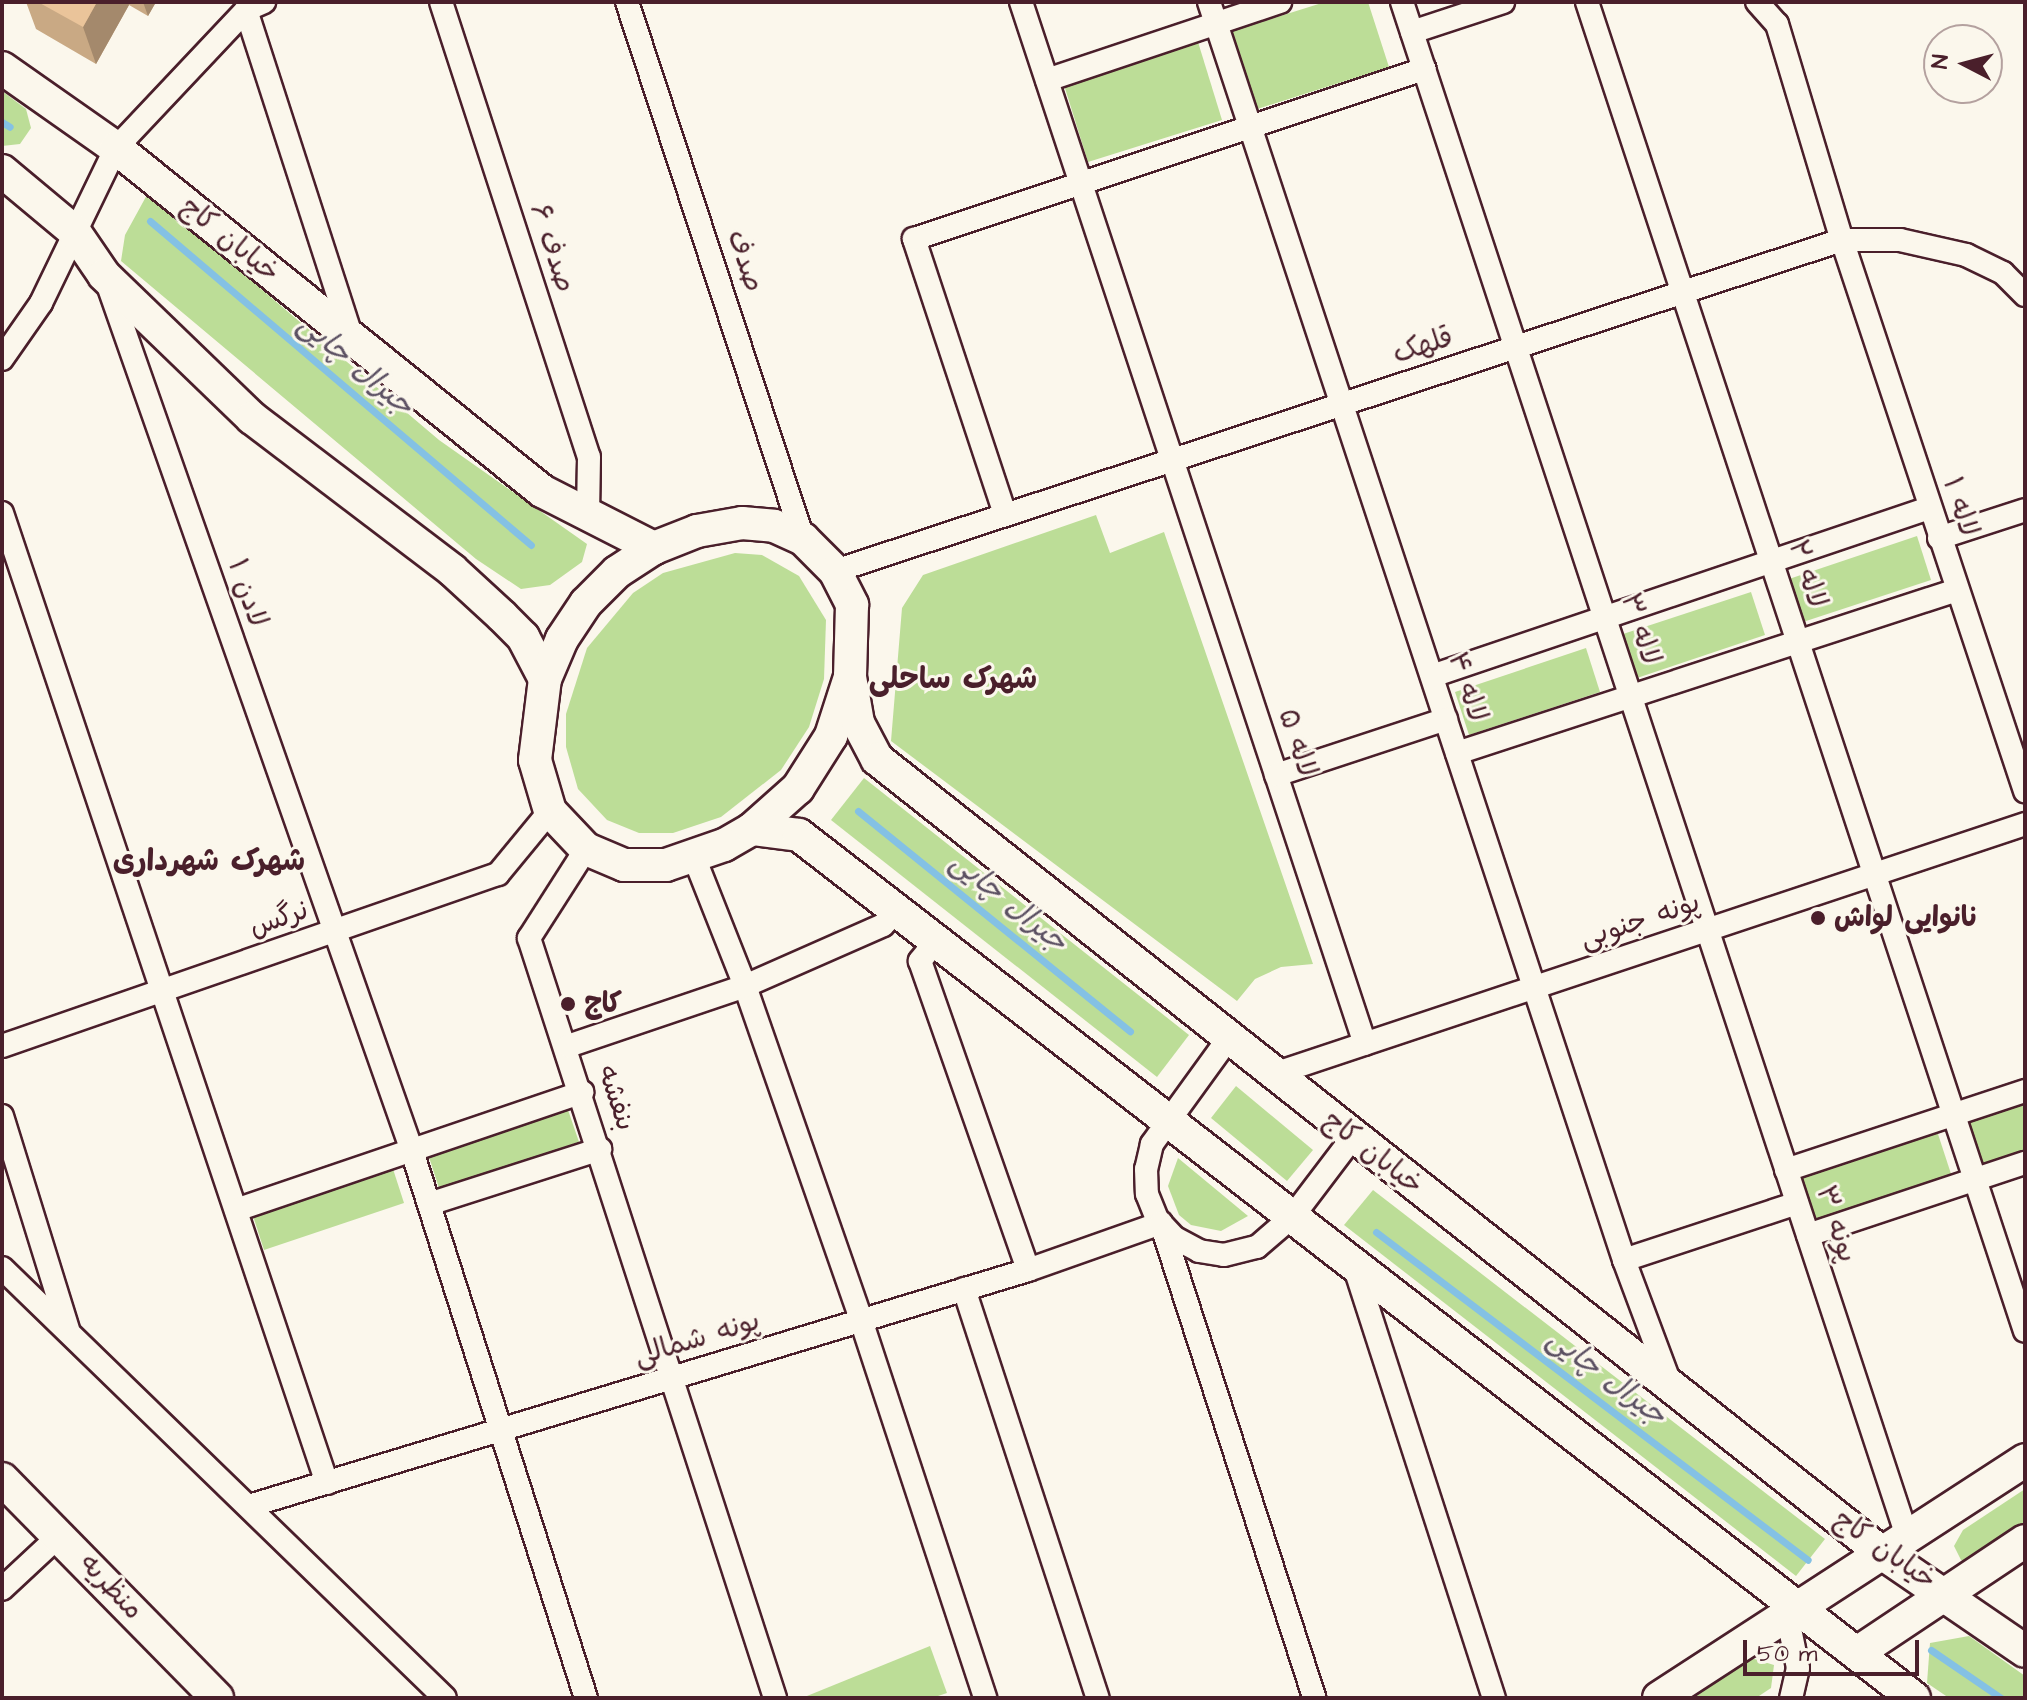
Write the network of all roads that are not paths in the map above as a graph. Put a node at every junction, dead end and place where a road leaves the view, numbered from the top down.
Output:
1 (441, 2) edge
2 (627, 2) edge
3 (1021, 2) edge
4 (1280, 2) edge
5 (1402, 2) edge
6 (1503, 2) edge
7 (1587, 2) edge
8 (1757, 2) edge
9 (255, 6) edge
10 (1213, 13) edge
11 (1412, 32) junction
12 (2, 68) edge
13 (1424, 69) junction
14 (1047, 80) junction
15 (1251, 127) junction
16 (116, 148) junction
17 (2, 171) edge
18 (1081, 183) junction
19 (74, 231) junction
20 (1842, 240) junction
21 (104, 275) junction
22 (1682, 293) junction
23 (2025, 295) edge
24 (351, 337) junction
25 (1515, 348) junction
26 (2, 359) edge
27 (1341, 405) junction
28 (1173, 460) junction
29 (1929, 508) junction
30 (2025, 510) edge
31 (2, 513) edge
32 (1005, 514) junction
33 (588, 515) junction
34 (1939, 538) junction
35 (803, 539) junction
36 (654, 548) junction
37 (1772, 562) junction
38 (835, 571) junction
39 (1957, 590) junction
40 (1605, 618) junction
41 (1797, 640) junction
42 (1432, 676) junction
43 (850, 677) junction
44 (545, 679) junction
45 (1630, 696) junction
46 (1446, 719) junction
47 (1457, 753) junction
48 (1276, 775) junction
49 (2025, 791) edge
50 (550, 811) junction
51 (2025, 824) edge
52 (752, 829) junction
53 (586, 849) junction
54 (694, 857) junction
55 (1875, 875) junction
56 (897, 911) junction
57 (1707, 930) junction
58 (334, 932) junction
59 (936, 941) junction
60 (745, 986) junction
61 (1535, 988) junction
62 (164, 990) junction
63 (1228, 1039) junction
64 (1365, 1044) junction
65 (2, 1046) edge
66 (568, 1046) junction
67 (1274, 1074) junction
68 (2025, 1091) edge
69 (582, 1092) junction
70 (1954, 1114) junction
71 (2, 1116) edge
72 (1167, 1119) junction
73 (1353, 1137) junction
74 (411, 1148) junction
75 (600, 1149) junction
76 (2025, 1163) edge
77 (1786, 1170) junction
78 (1975, 1180) junction
79 (1797, 1203) junction
80 (429, 1204) junction
81 (236, 1210) junction
82 (1293, 1216) junction
83 (1161, 1223) junction
84 (1808, 1235) junction
85 (1624, 1260) junction
86 (1353, 1263) junction
87 (2, 1268) edge
88 (1028, 1270) junction
89 (964, 1289) junction
90 (861, 1320) junction
91 (69, 1331) junction
92 (2025, 1331) edge
93 (673, 1378) junction
94 (1672, 1387) junction
95 (500, 1431) junction
96 (2025, 1460) edge
97 (2, 1479) edge
98 (327, 1483) junction
99 (249, 1506) junction
100 (61, 1534) junction
101 (2025, 1541) edge
102 (1895, 1544) junction
103 (2, 1589) edge
104 (1944, 1592) junction
105 (1792, 1610) junction
106 (2025, 1651) edge
107 (1857, 1653) junction
108 (1911, 1696) edge
109 (217, 1698) edge
110 (445, 1698) edge
111 (586, 1698) edge
112 (775, 1698) edge
113 (985, 1698) edge
114 (1098, 1698) edge
115 (1314, 1698) edge
116 (1494, 1698) edge
117 (1659, 1698) edge
118 (1791, 1698) edge

1 - 33 street, صدف ۶
2 - 35 street, صدف
3 - 14 street, لاله ۵
4 - 10 street
5 - 11 street, لاله ۳
6 - 11 street
7 - 22 street, لاله ۲
8 - 20 street, لاله ۱
9 - 16 street
9 - 24 street
10 - 14 street
10 - 15 street, لاله ۴
11 - 13 street, لاله ۳
12 - 16 main road, خیابان کاج
13 - 15 street
13 - 25 street, لاله ۳
14 - 18 street, لاله ۵
15 - 18 street
15 - 27 street, لاله ۴
16 - 19 street
16 - 24 main road, خیابان کاج
17 - 19 main road
18 - 28 street, لاله ۵
18 - 32 street
19 - 21 main road
19 - 26 street
20 - 22 street, قلهک
20 - 23 street, قلهک
20 - 29 street, لاله ۱
21 - 44 main road
21 - 58 street, لادن ۱
22 - 25 street, قلهک
22 - 37 street, لاله ۲
24 - 33 main road, خیابان کاج
25 - 27 street, قلهک
25 - 40 street, لاله ۳
27 - 28 street, قلهک
27 - 42 street, لاله ۴
28 - 32 street, قلهک
28 - 48 street, لاله ۵
29 - 34 street, لاله ۱
29 - 37 street
30 - 34 street
31 - 62 street
32 - 38 street, قلهک
33 - 36 main road, خیابان کاج
34 - 39 street, لاله ۱
35 - 36 main road
35 - 38 main road
36 - 44 main road
37 - 40 street
37 - 41 street, لاله ۲
38 - 43 main road
39 - 41 street
39 - 49 street, لاله ۱
40 - 42 street
40 - 45 street, لاله ۳
41 - 45 street
41 - 55 street, لاله ۲
42 - 46 street, لاله ۴
43 - 52 main road
43 - 63 main road, خیابان کاج
44 - 50 main road
45 - 47 street
45 - 57 street, لاله ۳
46 - 47 street, لاله ۴
46 - 48 street
47 - 61 street, لاله ۴
48 - 64 street, لاله ۵
50 - 53 main road
50 - 58 street, نرگس
51 - 55 street, پونه جنوبی
52 - 54 main road
52 - 56 main road
53 - 54 main road
53 - 66 street, بنفشه
54 - 60 street
55 - 57 street, پونه جنوبی
55 - 70 street, لاله ۲
56 - 59 main road
56 - 60 street
57 - 61 street, پونه جنوبی
57 - 77 street, پونه ۳
58 - 62 street, نرگس
58 - 74 street, لادن ۱
59 - 72 main road
59 - 88 street
60 - 66 street
60 - 90 street
61 - 64 street, پونه جنوبی
61 - 85 street, لاله ۴
62 - 65 street, نرگس
62 - 81 street
63 - 67 main road, خیابان کاج
63 - 72 street
64 - 67 street, پونه جنوبی
66 - 69 street, بنفشه
67 - 73 main road, خیابان کاج
68 - 70 street
69 - 74 street
69 - 75 street, بنفشه
70 - 77 street
70 - 78 street, لاله ۲
71 - 91 street
72 - 82 main road
72 - 83 street
73 - 82 street
73 - 94 main road, خیابان کاج
74 - 80 street, لادن ۱
74 - 81 street
75 - 80 street
75 - 93 street, بنفشه
76 - 78 street
77 - 79 street, پونه ۳
78 - 84 street
78 - 92 street, لاله ۲
79 - 84 street, پونه ۳
79 - 85 street
80 - 95 street, لادن ۱
81 - 98 street
82 - 83 street
82 - 86 main road
83 - 88 street, پونه شمالی
83 - 115 street
84 - 102 street, پونه ۳
85 - 94 street, لاله ۴
86 - 105 main road
86 - 116 street
87 - 91 street
88 - 89 street, پونه شمالی
89 - 90 street, پونه شمالی
89 - 114 street
90 - 93 street, پونه شمالی
90 - 113 street
91 - 99 street
93 - 95 street, پونه شمالی
93 - 112 street, بنفشه
94 - 102 main road, خیابان کاج
95 - 98 street, پونه شمالی
95 - 111 street, لادن ۱
96 - 102 main road
97 - 100 main road, منظریه
98 - 99 street, پونه شمالی
99 - 110 street
100 - 103 street
100 - 109 main road, منظریه
101 - 104 main road
102 - 104 main road, خیابان کاج
102 - 105 main road
104 - 106 main road, خیابان کاج
104 - 107 main road
105 - 107 main road
105 - 117 main road
105 - 118 street
107 - 108 main road

